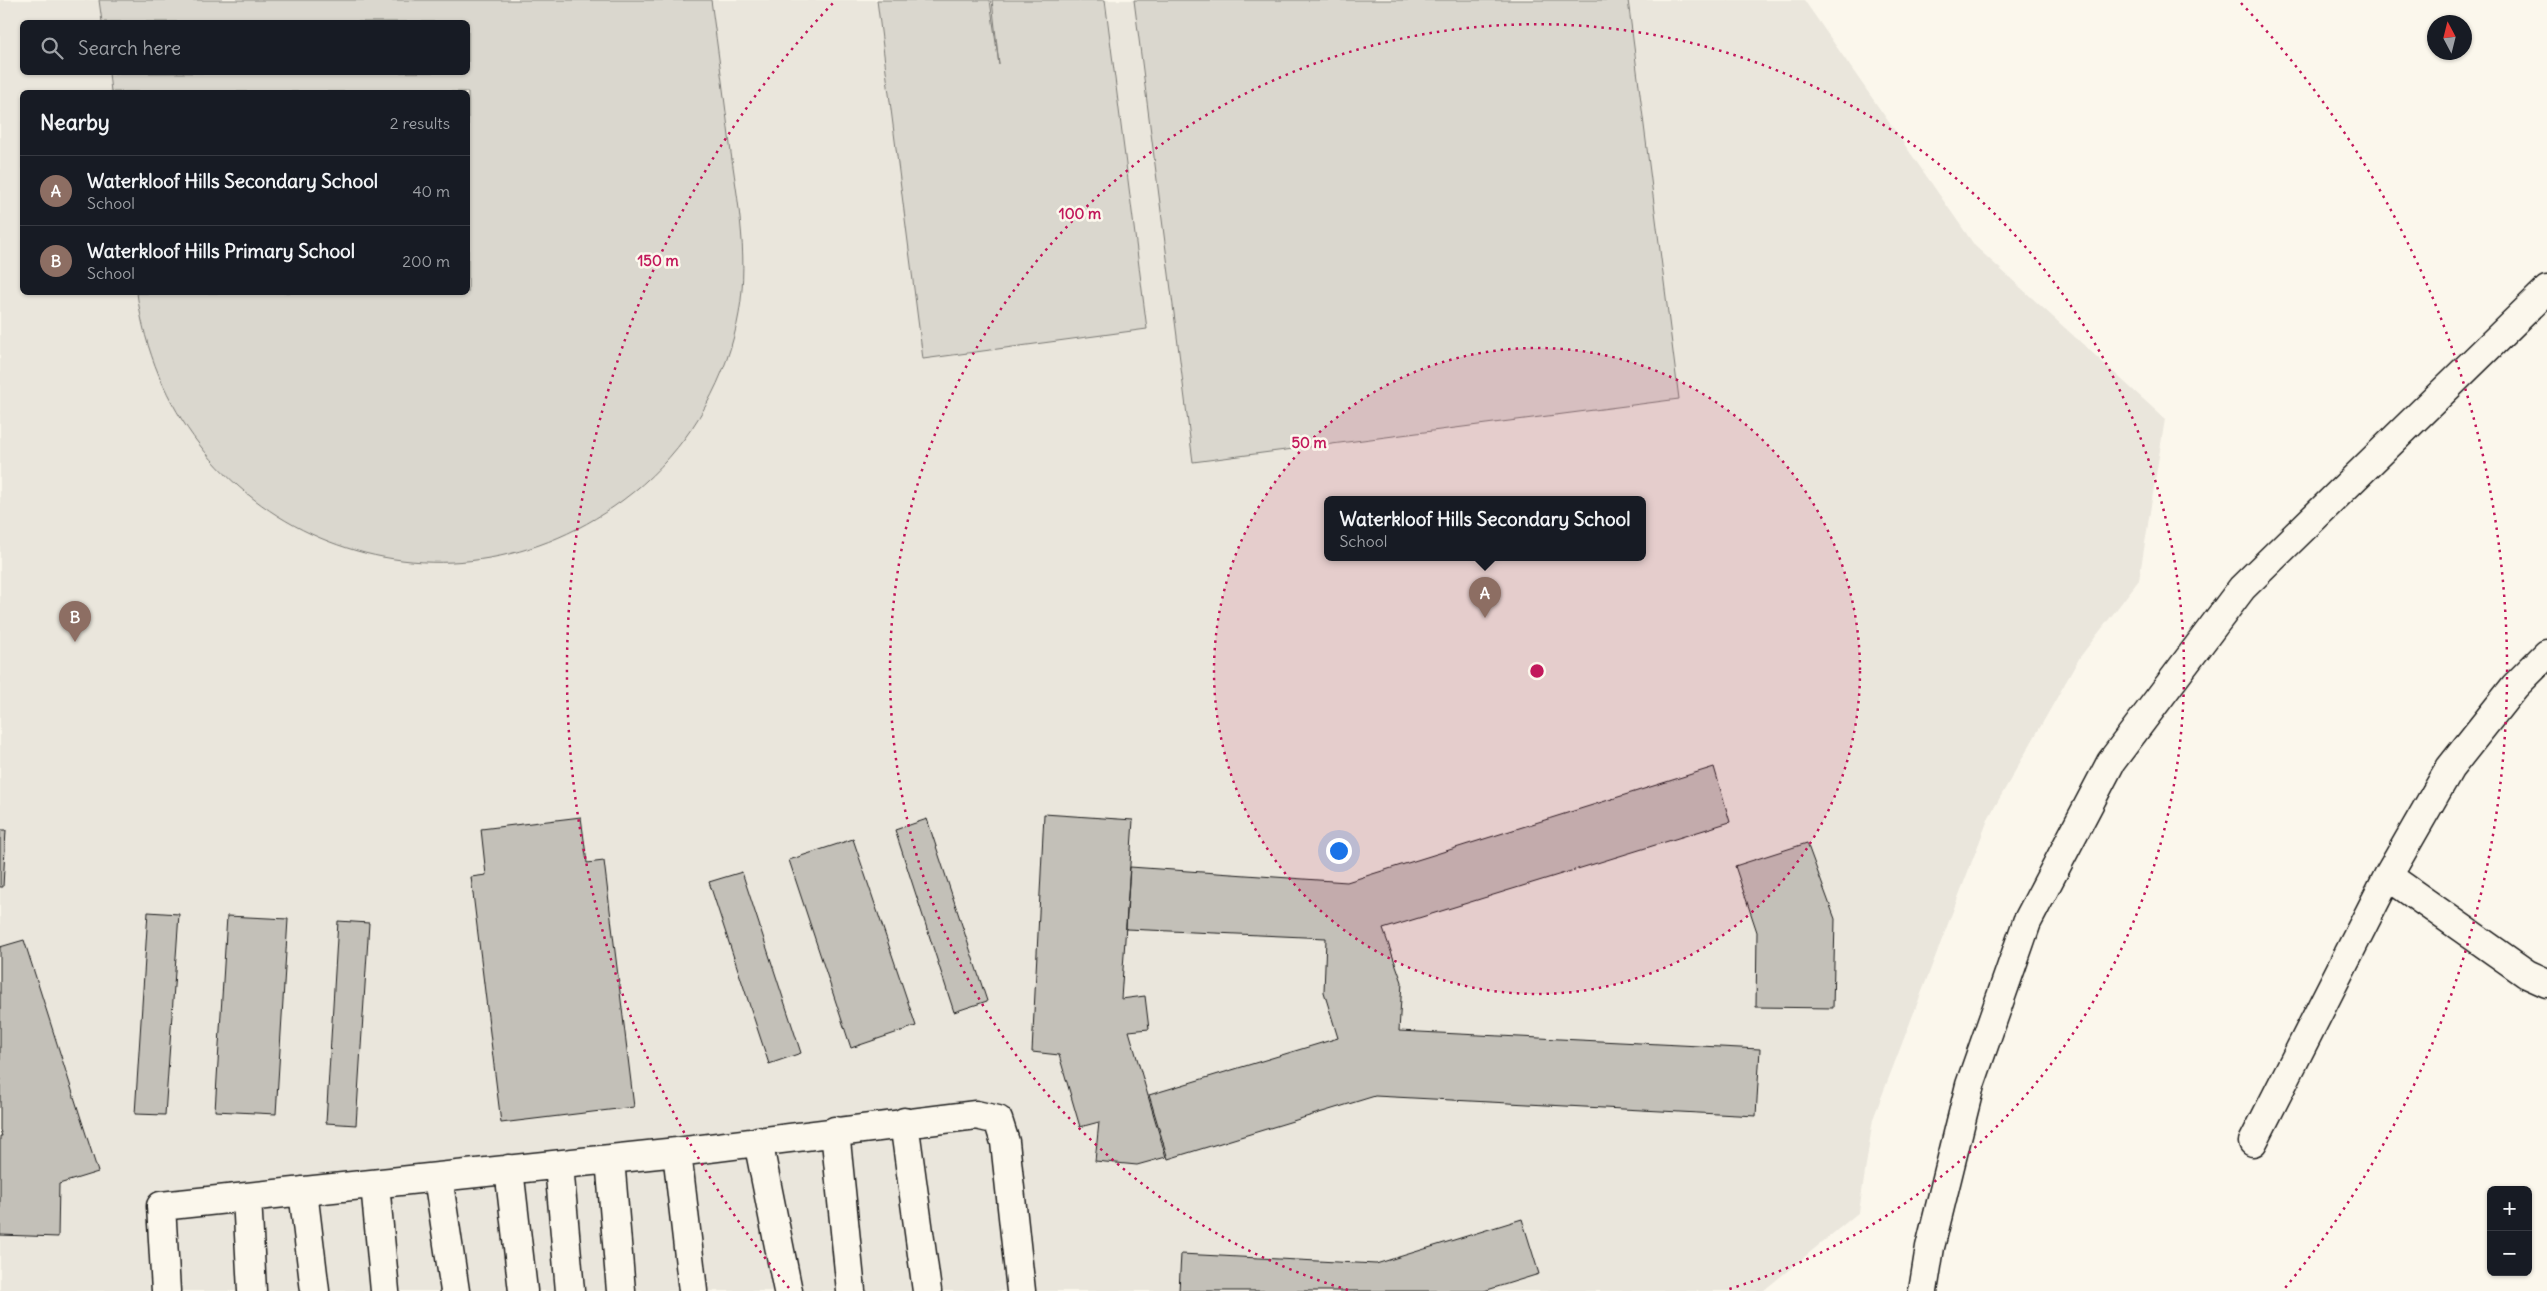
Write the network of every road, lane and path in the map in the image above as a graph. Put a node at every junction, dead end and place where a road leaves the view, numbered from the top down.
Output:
1 (2547, 274) edge
2 (2547, 290) edge
3 (2483, 352) junction
4 (2547, 654) edge
5 (2388, 876) junction
6 (2547, 983) edge
7 (904, 1122) junction
8 (835, 1131) junction
9 (758, 1141) junction
10 (2253, 1142) dead end
11 (677, 1152) junction
12 (610, 1159) junction
13 (559, 1165) junction
14 (509, 1169) junction
15 (438, 1177) junction
16 (375, 1184) junction
17 (303, 1191) junction
18 (247, 1197) junction
19 (166, 1291) edge
20 (252, 1291) edge
21 (315, 1291) edge
22 (386, 1291) edge
23 (455, 1291) edge
24 (523, 1291) edge
25 (570, 1291) edge
26 (620, 1291) edge
27 (693, 1291) edge
28 (788, 1291) edge
29 (851, 1291) edge
30 (927, 1291) edge
31 (1021, 1291) edge
32 (1923, 1291) edge

1 - 3 street
2 - 3 street
3 - 32 street
4 - 5 street
5 - 6 street
5 - 10 street
7 - 8 street
7 - 30 street
7 - 31 street
8 - 9 street
8 - 29 street
9 - 11 street
9 - 28 street
11 - 12 street
11 - 27 street
12 - 13 street
12 - 26 street
13 - 14 street
13 - 25 street
14 - 15 street
14 - 24 street
15 - 16 street
15 - 23 street
16 - 17 street
16 - 22 street
17 - 18 street
17 - 21 street
18 - 19 street
18 - 20 street

